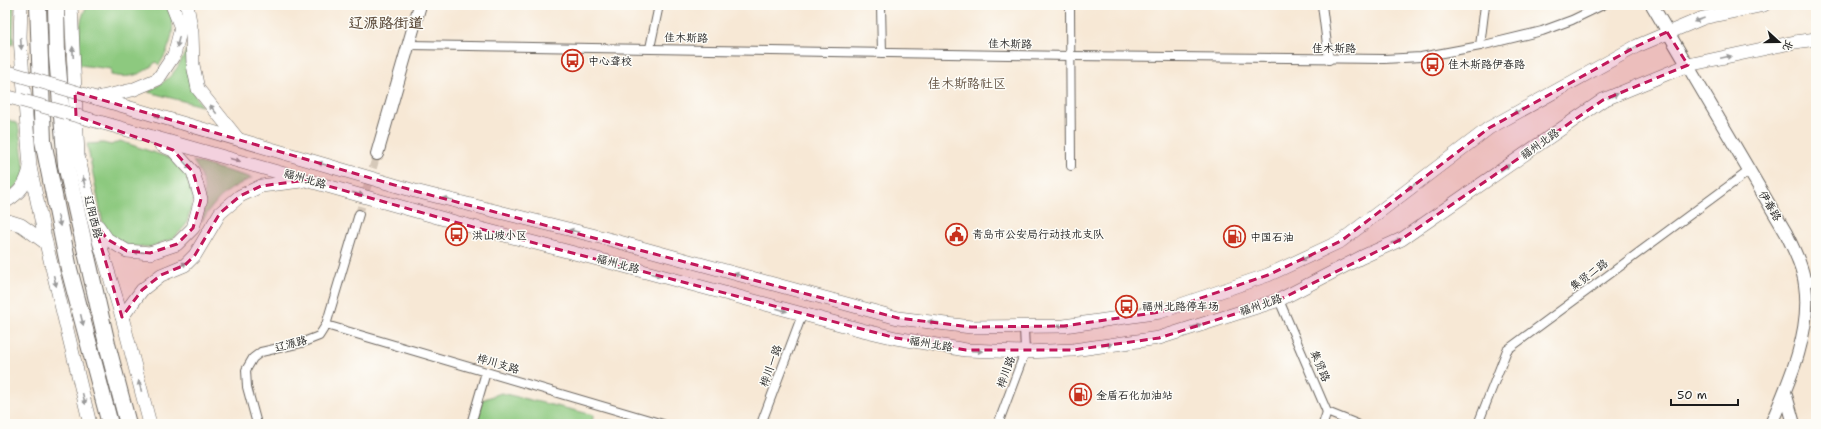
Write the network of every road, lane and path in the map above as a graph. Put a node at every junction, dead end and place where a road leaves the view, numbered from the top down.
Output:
1 (21, 5) edge
2 (38, 5) edge
3 (56, 5) edge
4 (172, 5) edge
5 (187, 5) edge
6 (420, 5) edge
7 (659, 5) edge
8 (881, 5) edge
9 (1070, 5) edge
10 (1322, 5) edge
11 (1486, 5) edge
12 (1603, 5) edge
13 (1652, 5) edge
14 (1764, 5) edge
15 (72, 9) edge
16 (1667, 32) junction
17 (1816, 39) edge
18 (409, 45) junction
19 (1480, 46) junction
20 (650, 48) junction
21 (882, 53) junction
22 (1071, 56) junction
23 (1329, 60) junction
24 (1688, 65) junction
25 (6, 71) edge
26 (5, 97) edge
27 (96, 98) junction
28 (104, 123) junction
29 (238, 139) junction
30 (377, 154) tunnel mouth
31 (1071, 166) dead end
32 (30, 167) junction
33 (1749, 170) junction
34 (307, 180) junction
35 (5, 202) edge
36 (359, 214) tunnel mouth
37 (93, 219) junction
38 (5, 220) edge
39 (46, 243) junction
40 (1811, 281) edge
41 (1279, 300) junction
42 (802, 315) junction
43 (122, 317) junction
44 (326, 325) junction
45 (1024, 327) junction
46 (1025, 352) junction
47 (486, 372) junction
48 (1785, 392) junction
49 (1327, 412) junction
50 (90, 424) edge
51 (110, 424) edge
52 (128, 424) edge
53 (150, 424) edge
54 (257, 424) edge
55 (471, 424) edge
56 (663, 424) edge
57 (761, 424) edge
58 (998, 424) edge
59 (1323, 424) edge
60 (1357, 424) edge
61 (1478, 424) edge
62 (1771, 424) edge
63 (1794, 424) edge

1 -> 32 main road
2 -> 51 highway
3 - 52 highway, 辽阳西路
4 -> 27 main road
29 -> 5 main road
6 - 18 street
7 - 20 street
8 - 21 street
9 - 22 street
10 - 23 street
11 - 19 street
12 - 19 street, 佳木斯路
13 - 16 street, 伊春路
14 -> 16 main road, 福州北路
37 -> 15 main road, 辽阳西路
16 - 24 street, 伊春路
16 -> 45 main road, 福州北路
24 -> 17 main road, 福州北路
18 - 20 street, 佳木斯路
18 - 30 street
19 - 23 street, 佳木斯路
20 - 21 street, 佳木斯路
21 - 22 street, 佳木斯路
22 - 23 street, 佳木斯路
22 - 31 street
24 - 33 street, 伊春路
41 -> 24 main road, 福州北路
25 - 27 main road, 福州北路, bridge
26 - 28 main road, 福州北路, bridge
29 -> 27 main road, 福州北路
28 -> 34 main road, 福州北路
28 -> 37 main road
45 -> 29 main road, 福州北路
32 - 35 main road
32 - 39 main road
33 - 40 street, 伊春路
33 - 61 street, 集贤二路
34 -> 42 main road, 福州北路
43 -> 34 main road
36 - 44 street, 辽源路
37 - 43 main road, 辽阳西路
38 - 39 main road
39 -> 50 main road
40 - 48 street, 伊春路
46 -> 41 main road, 福州北路
41 - 49 street, 集贤路
42 -> 46 main road, 福州北路
42 - 57 street, 桦川一路
53 -> 43 main road, 辽阳西路
44 - 47 street, 桦川支路
44 - 54 street, 辽源路
45 - 46 street, 桦川路
46 - 58 street, 桦川路
47 - 55 street
47 - 56 street, 桦川支路
48 - 62 street, 伊春路
48 - 63 street
49 - 59 street
49 - 60 street

